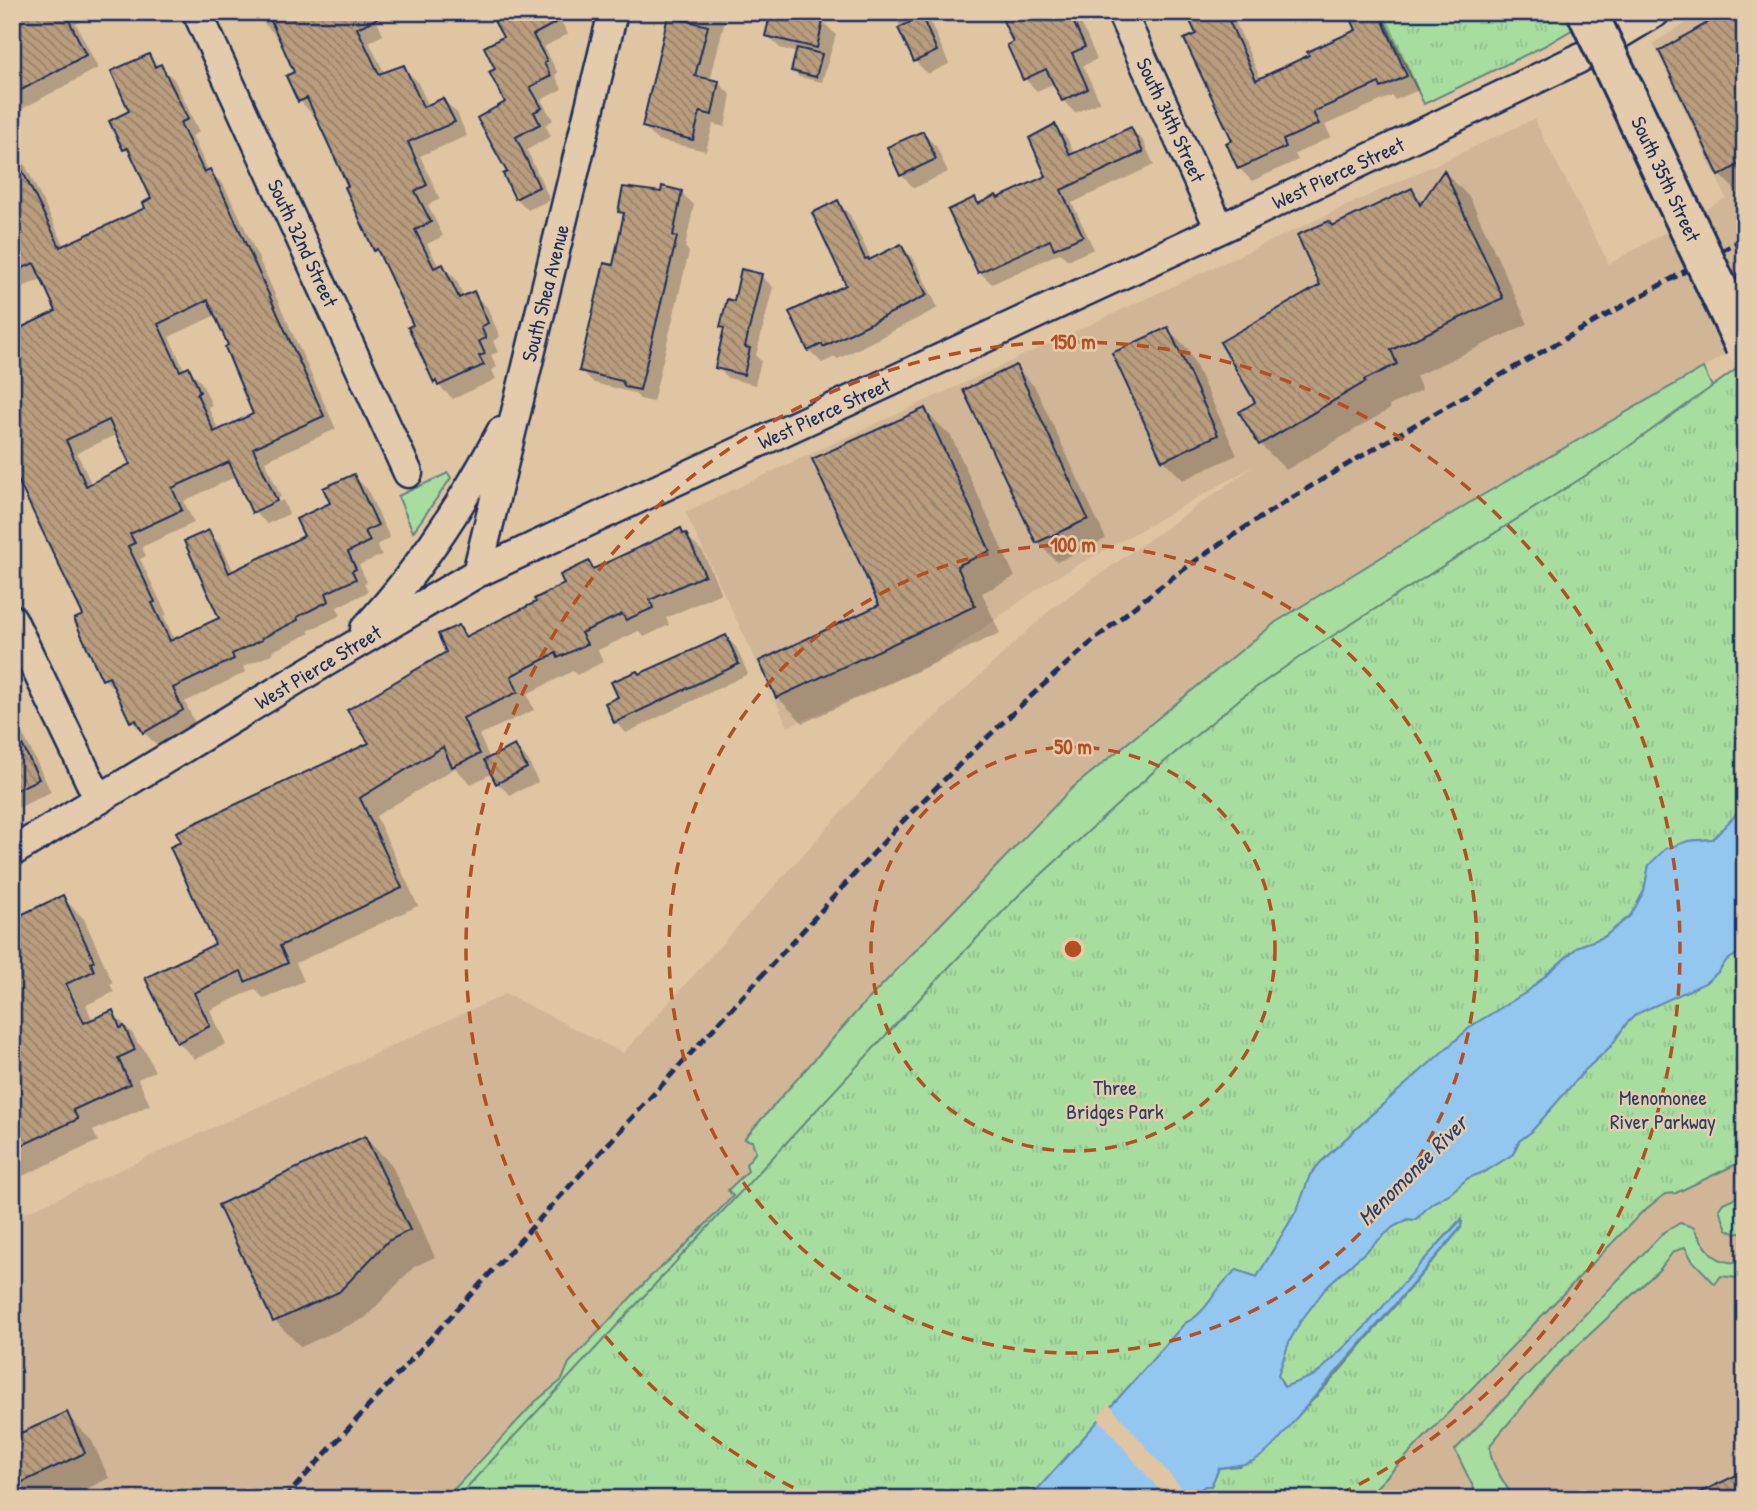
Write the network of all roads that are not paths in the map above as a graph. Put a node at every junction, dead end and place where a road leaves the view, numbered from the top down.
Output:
1 (197, 12) edge
2 (613, 12) edge
3 (1121, 12) edge
4 (1587, 12) edge
5 (1656, 12) edge
6 (1220, 229) junction
7 (1745, 346) edge
8 (520, 396) junction
9 (408, 473) dead end
10 (477, 573) junction
11 (12, 619) edge
12 (344, 651) junction
13 (99, 800) junction
14 (12, 852) edge

1 - 9 street, South 32nd Street
2 - 8 street, South Shea Avenue
3 - 6 street, South 34th Street
4 - 7 main road, South 35th Street, bridge
5 - 6 street, West Pierce Street
6 - 10 street, West Pierce Street
8 - 10 street, South Shea Avenue
8 - 12 street
10 - 12 street, West Pierce Street
11 - 13 street
12 - 13 street, West Pierce Street
13 - 14 street, West Pierce Street

